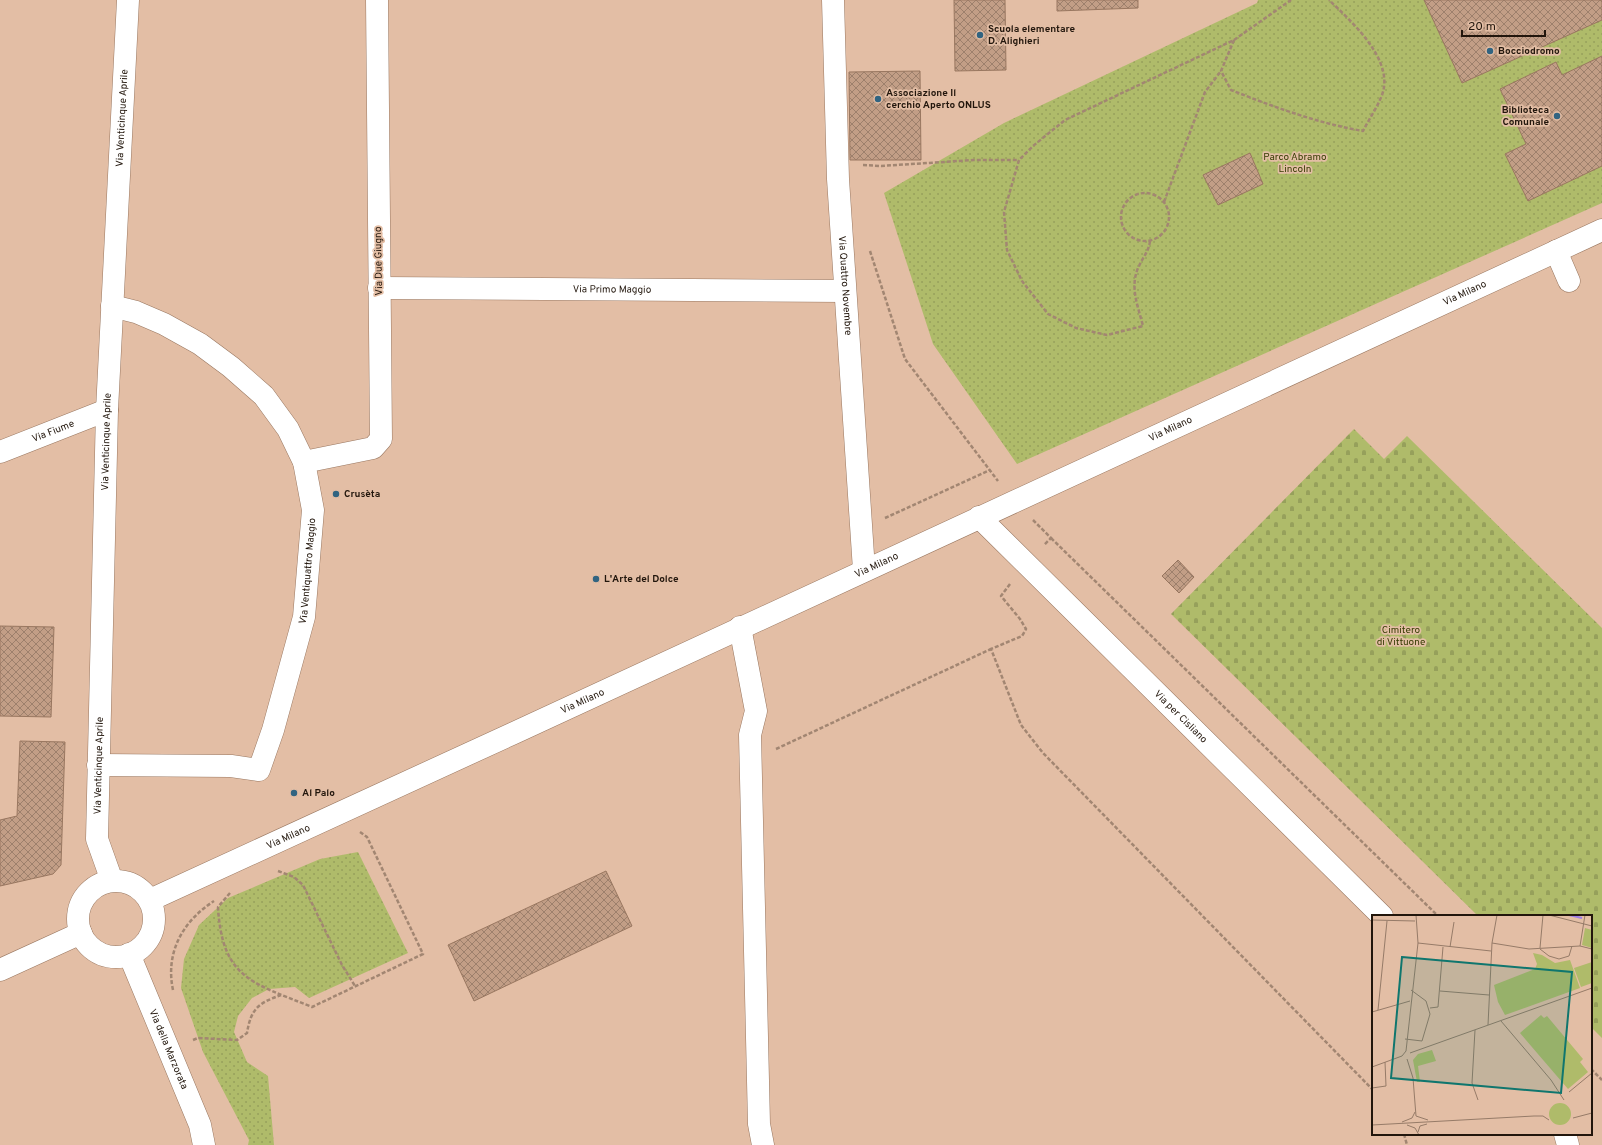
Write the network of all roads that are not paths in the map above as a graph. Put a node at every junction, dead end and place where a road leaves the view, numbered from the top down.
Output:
1 (128, 0) edge
2 (377, 0) edge
3 (833, 0) edge
4 (1602, 230) edge
5 (1556, 251) junction
6 (1569, 281) dead end
7 (380, 288) junction
8 (845, 291) junction
9 (112, 306) junction
10 (107, 410) junction
11 (0, 452) edge
12 (304, 462) junction
13 (979, 517) junction
14 (864, 570) junction
15 (740, 627) junction
16 (98, 765) junction
17 (112, 881) junction
18 (150, 900) junction
19 (1381, 915) edge
20 (81, 933) junction
21 (129, 954) junction
22 (0, 970) edge
23 (1565, 1135) edge
24 (204, 1145) edge
25 (763, 1145) edge
26 (1568, 1145) edge

1 - 9 street, Via Venticinque Aprile
2 - 7 street, Via Due Giugno
3 - 8 street, Via Quattro Novembre
4 - 5 street, Via Milano
5 - 6 street
5 - 13 street, Via Milano
7 - 8 street, Via Primo Maggio
7 - 12 street, Via Due Giugno
8 - 14 street, Via Quattro Novembre
9 - 10 street, Via Venticinque Aprile
9 - 12 street, Via Ventiquattro Maggio
10 - 11 street, Via Fiume
10 - 16 street, Via Venticinque Aprile
12 - 16 street, Via Ventiquattro Maggio
13 - 14 street, Via Milano
13 - 19 street, Via per Cisliano
14 - 15 street, Via Milano
15 - 18 street, Via Milano
15 - 25 street
16 - 17 street, Via Venticinque Aprile
17 - 18 street
17 - 20 street
18 - 21 street
20 - 21 street
20 - 22 street
21 - 24 street, Via della Marzorata
23 - 26 street

